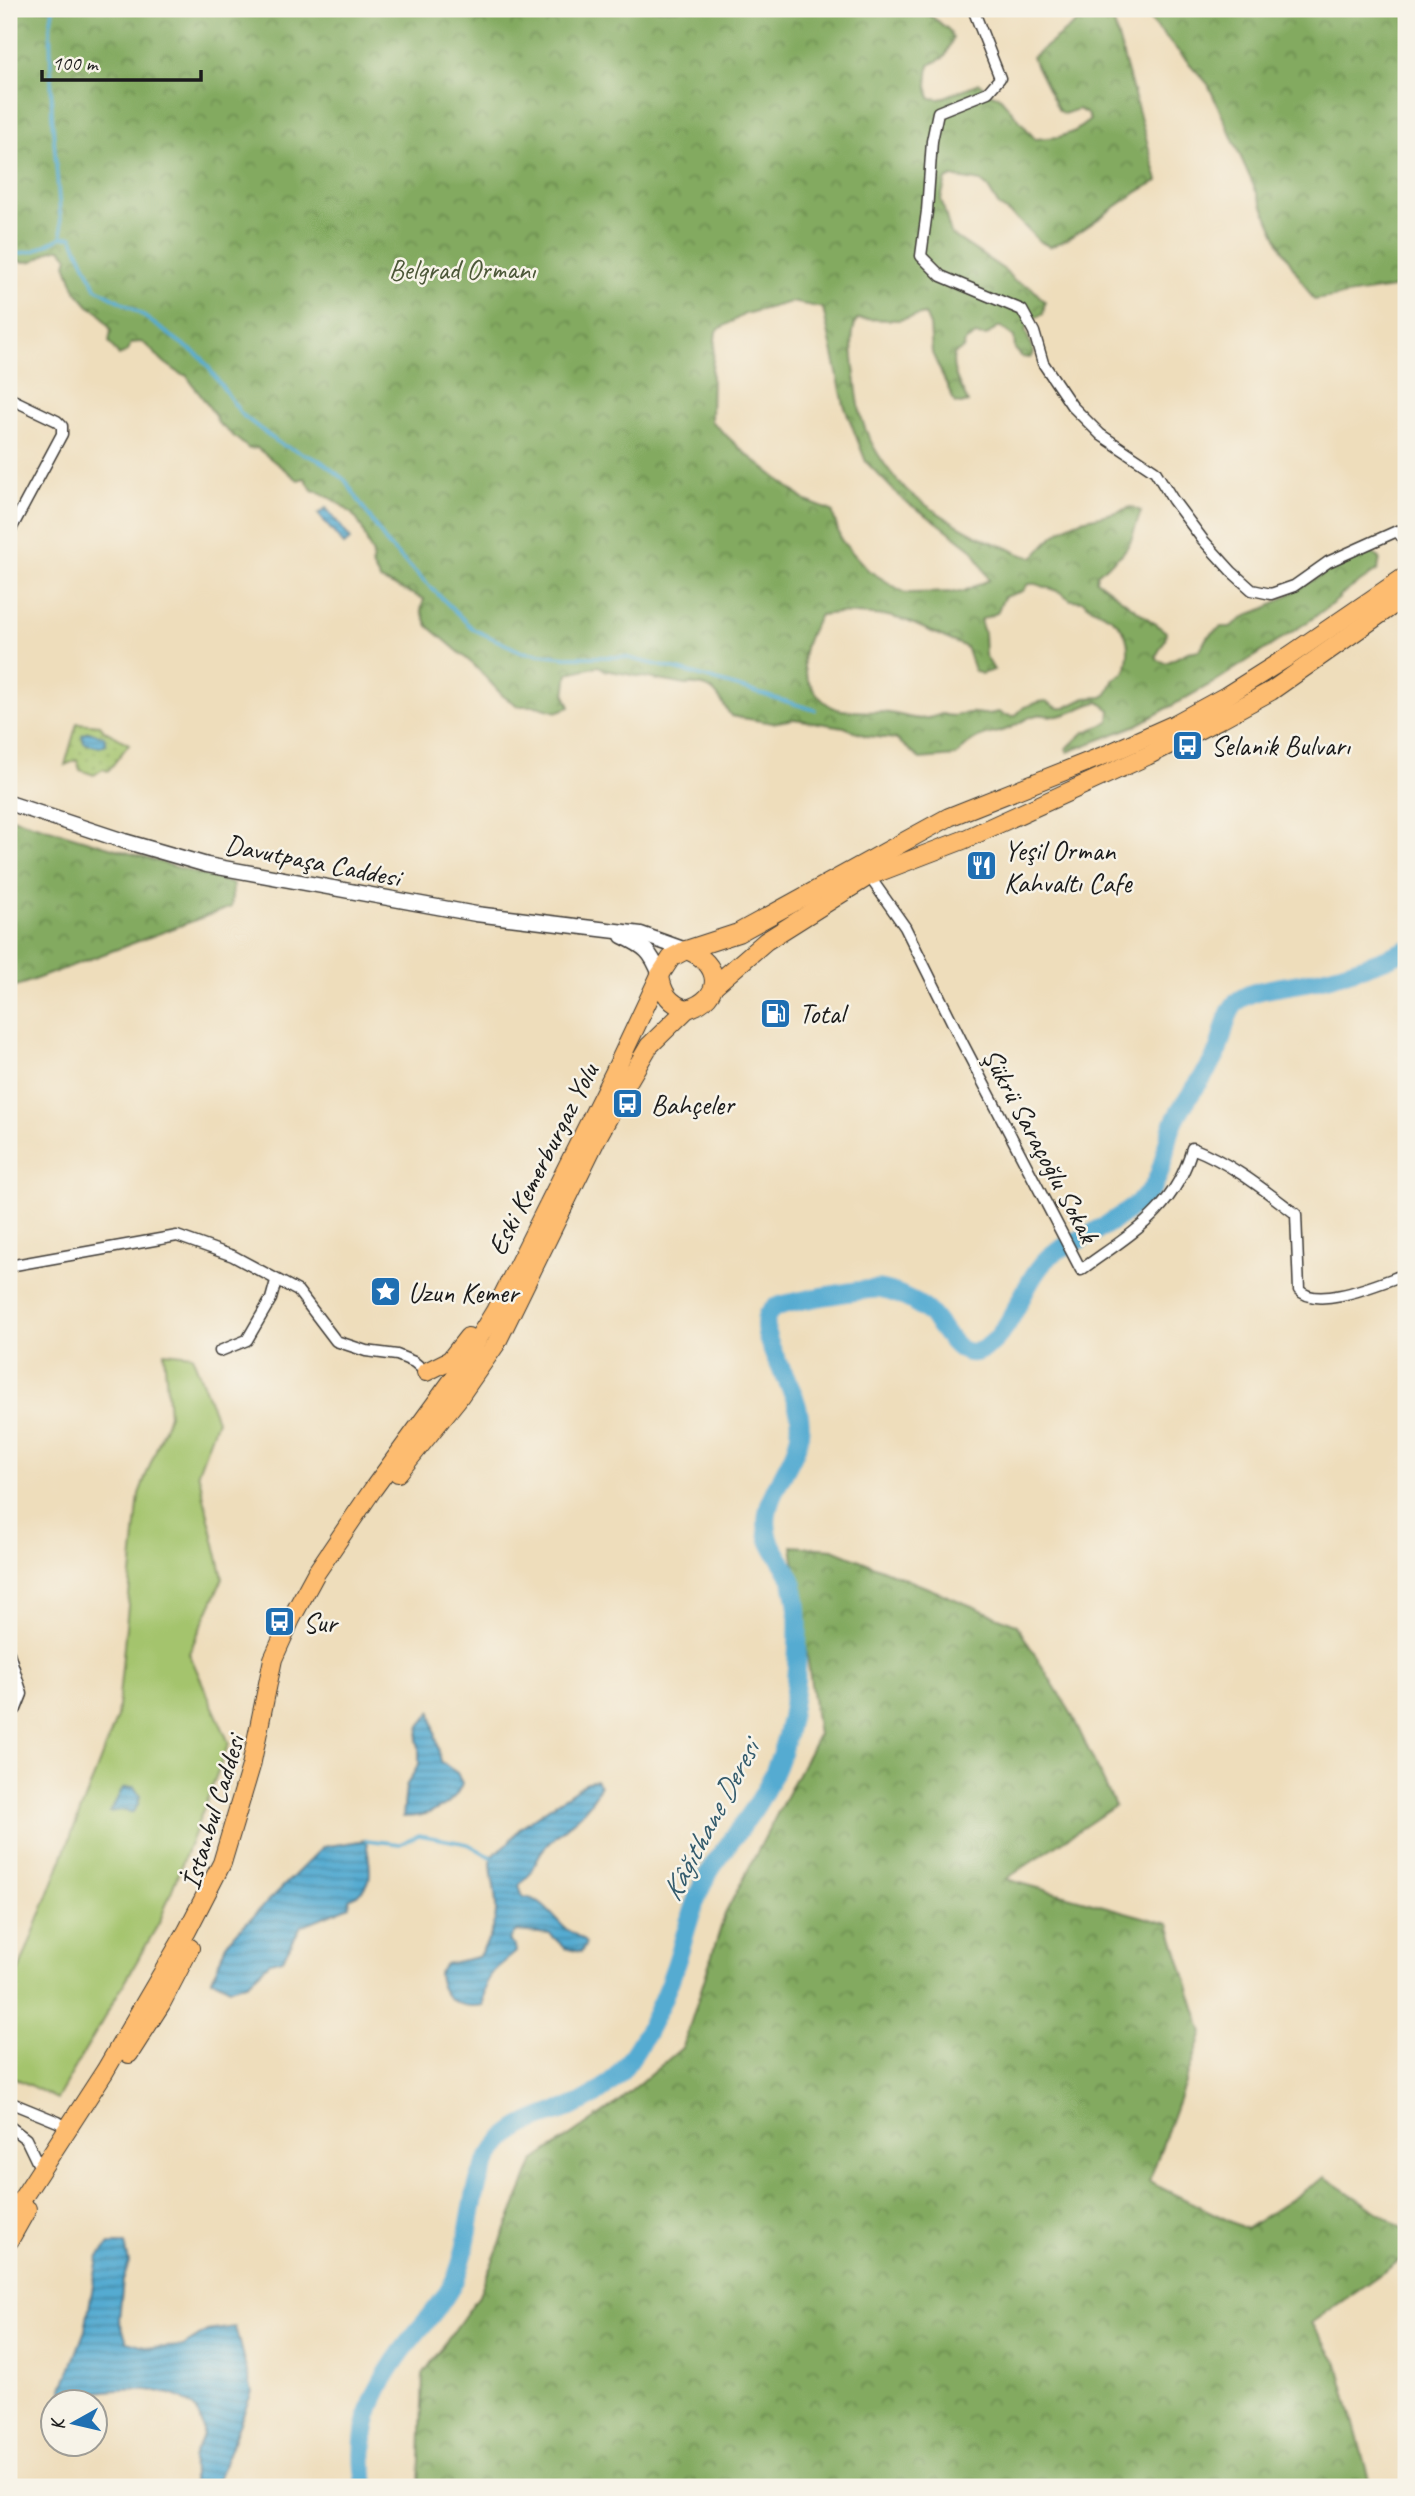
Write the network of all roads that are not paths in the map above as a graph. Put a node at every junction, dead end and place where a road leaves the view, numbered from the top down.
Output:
1 (974, 9) edge
2 (9, 398) edge
3 (9, 533) edge
4 (1406, 542) edge
5 (1406, 576) edge
6 (1406, 596) edge
7 (9, 803) edge
8 (869, 876) junction
9 (615, 932) junction
10 (686, 950) junction
11 (660, 975) junction
12 (714, 986) junction
13 (687, 1009) junction
14 (9, 1266) edge
15 (1406, 1274) edge
16 (276, 1281) junction
17 (495, 1311) junction
18 (220, 1351) dead end
19 (426, 1372) junction
20 (449, 1394) junction
21 (9, 1653) edge
22 (9, 1711) edge
23 (9, 2102) edge
24 (9, 2126) edge
25 (71, 2131) junction
26 (40, 2168) junction
27 (9, 2219) edge
28 (9, 2241) edge

1 - 4 street
2 - 3 street
5 - 10 main road
6 - 8 main road
7 - 9 street, Davutpaşa Caddesi
8 - 12 main road
8 - 15 street, Şükrü Saraçoğlu Sokak
9 - 10 street, Davutpaşa Caddesi
9 - 11 street
10 - 11 main road
10 - 12 main road
11 - 13 main road
11 - 17 main road, Eski Kemerburgaz Yolu
12 - 13 main road
13 - 20 main road, Eski Kemerburgaz Yolu
14 - 16 street
16 - 18 street
16 - 19 street
17 - 19 main road
17 - 20 main road, Eski Kemerburgaz Yolu
19 - 20 main road
20 - 25 main road, İstanbul Caddesi
21 - 22 street
23 - 25 street
24 - 26 street
25 - 26 main road, İstanbul Caddesi
25 - 28 main road, İstanbul Caddesi
26 - 27 main road, İstanbul Caddesi

